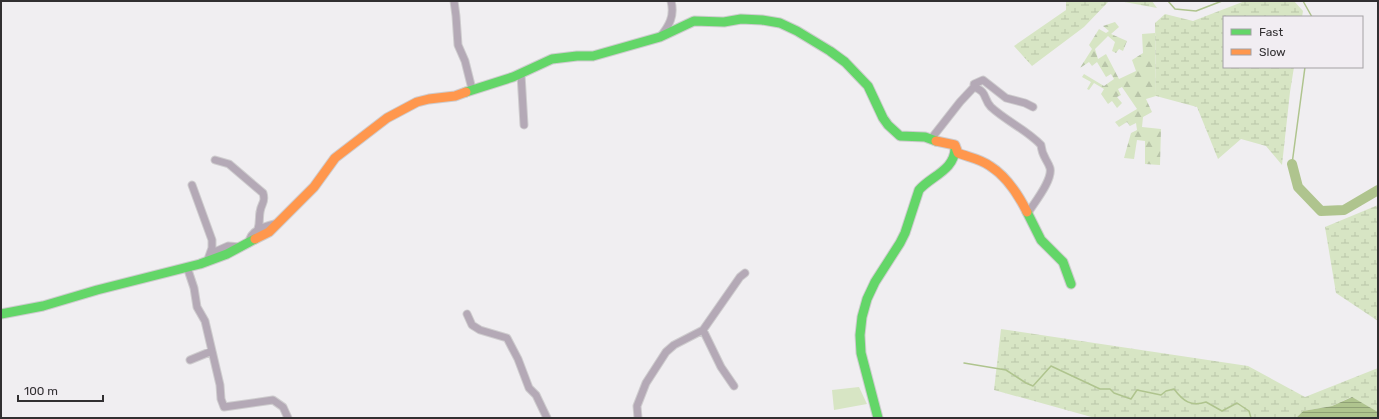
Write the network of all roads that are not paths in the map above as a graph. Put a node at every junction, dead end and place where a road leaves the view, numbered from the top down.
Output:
1 (454, 1) edge
2 (671, 1) edge
3 (660, 37) junction
4 (521, 74) junction
5 (974, 87) junction
6 (472, 89) junction
7 (1032, 107) dead end
8 (524, 125) dead end
9 (931, 139) junction
10 (955, 145) junction
11 (215, 160) dead end
12 (192, 185) dead end
13 (1028, 213) junction
14 (280, 222) junction
15 (258, 229) junction
16 (245, 245) junction
17 (208, 258) junction
18 (186, 267) junction
19 (745, 273) dead end
20 (1071, 284) dead end
21 (1, 314) edge
22 (467, 314) dead end
23 (703, 330) junction
24 (212, 351) junction
25 (190, 360) dead end
26 (734, 386) dead end
27 (288, 418) edge
28 (547, 418) edge
29 (638, 418) edge
30 (878, 418) edge

1 - 6 street
2 - 3 street
3 - 4 street
3 - 9 street
4 - 6 street
4 - 8 street
5 - 7 street
5 - 9 street
5 - 13 street
6 - 14 street
9 - 10 street
10 - 13 street
10 - 30 street
11 - 15 street
12 - 17 street
13 - 20 street
14 - 15 street
14 - 16 street
15 - 16 street
16 - 17 street
17 - 18 street
18 - 21 street
18 - 24 street
19 - 23 street
22 - 28 street
23 - 26 street
23 - 29 street
24 - 25 street
24 - 27 street

